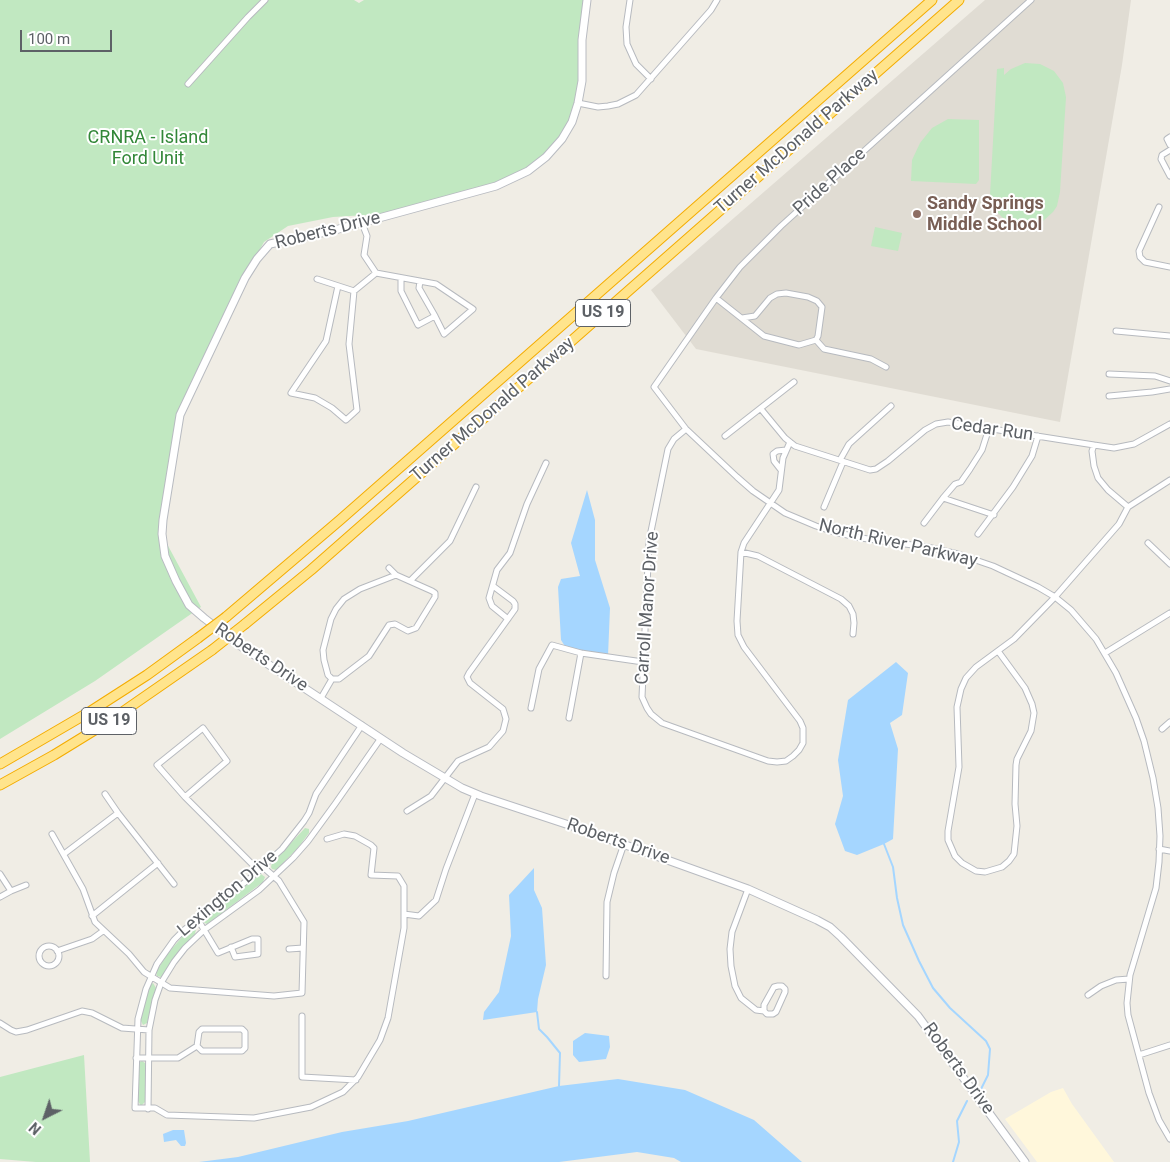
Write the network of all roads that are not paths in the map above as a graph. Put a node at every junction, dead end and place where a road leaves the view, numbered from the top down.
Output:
1 (265, 0) edge
2 (587, 0) edge
3 (630, 0) edge
4 (717, 0) edge
5 (932, 0) edge
6 (959, 0) edge
7 (1031, 0) edge
8 (651, 79) junction
9 (188, 84) dead end
10 (578, 102) junction
11 (1170, 137) edge
12 (1170, 145) edge
13 (1170, 150) edge
14 (1170, 176) edge
15 (1159, 207) dead end
16 (362, 223) junction
17 (1170, 267) edge
18 (376, 273) junction
19 (317, 278) dead end
20 (401, 278) junction
21 (420, 281) junction
22 (338, 286) junction
23 (354, 291) junction
24 (716, 298) junction
25 (434, 316) junction
26 (742, 318) junction
27 (1116, 331) dead end
28 (1170, 336) edge
29 (816, 340) junction
30 (886, 367) dead end
31 (1109, 374) dead end
32 (1170, 381) edge
33 (794, 382) dead end
34 (654, 387) joint
35 (1170, 389) edge
36 (1109, 396) dead end
37 (891, 406) dead end
38 (761, 409) junction
39 (1170, 424) edge
40 (686, 428) junction
41 (989, 428) junction
42 (725, 436) dead end
43 (1038, 436) junction
44 (790, 442) junction
45 (1094, 445) junction
46 (786, 450) junction
47 (842, 461) junction
48 (546, 463) dead end
49 (780, 470) junction
50 (1170, 480) edge
51 (476, 487) dead end
52 (944, 498) junction
53 (770, 504) junction
54 (824, 506) dead end
55 (1128, 507) junction
56 (994, 515) junction
57 (924, 523) dead end
58 (978, 534) dead end
59 (1148, 543) dead end
60 (741, 552) junction
61 (1169, 560) edge
62 (389, 568) dead end
63 (396, 575) junction
64 (410, 581) junction
65 (493, 586) junction
66 (1055, 597) junction
67 (1170, 613) edge
68 (508, 619) junction
69 (853, 634) dead end
70 (998, 651) junction
71 (580, 653) junction
72 (1105, 653) junction
73 (643, 662) junction
74 (332, 680) junction
75 (321, 698) junction
76 (531, 708) dead end
77 (569, 718) dead end
78 (1170, 722) edge
79 (362, 725) junction
80 (1162, 730) dead end
81 (381, 738) junction
82 (0, 764) edge
83 (444, 778) junction
84 (0, 784) edge
85 (105, 794) dead end
86 (476, 794) junction
87 (185, 797) junction
88 (407, 811) dead end
89 (118, 813) junction
90 (52, 834) dead end
91 (328, 839) dead end
92 (624, 844) junction
93 (1159, 849) junction
94 (1170, 851) edge
95 (64, 854) junction
96 (158, 863) junction
97 (261, 869) junction
98 (274, 875) junction
99 (0, 876) edge
100 (174, 884) dead end
101 (26, 885) dead end
102 (748, 888) junction
103 (11, 891) junction
104 (0, 897) edge
105 (404, 914) junction
106 (92, 916) junction
107 (197, 918) junction
108 (204, 930) junction
109 (103, 931) junction
110 (231, 947) junction
111 (303, 948) junction
112 (288, 950) dead end
113 (57, 951) dead end
114 (151, 976) junction
115 (606, 976) dead end
116 (1129, 980) junction
117 (160, 983) junction
118 (1088, 995) dead end
119 (764, 1011) junction
120 (302, 1016) dead end
121 (0, 1023) edge
122 (137, 1030) junction
123 (150, 1030) junction
124 (1170, 1045) edge
125 (197, 1046) junction
126 (1139, 1055) junction
127 (136, 1058) junction
128 (149, 1059) junction
129 (356, 1080) junction
130 (148, 1109) junction
131 (1170, 1139) edge
132 (1025, 1162) edge

1 - 9 street
2 - 10 street, Roberts Drive
3 - 8 street
4 - 8 street
5 - 82 highway, Turner McDonald Parkway / US 19, bridge
6 - 84 highway, Turner McDonald Parkway / US 19, bridge
7 - 24 street, Pride Place
8 - 10 street
10 - 16 street, Roberts Drive
11 - 12 street
13 - 14 street
15 - 17 street
16 - 18 street
16 - 75 street, Roberts Drive
18 - 20 street
18 - 23 street
19 - 22 street
20 - 21 street
20 - 25 street
21 - 25 street
21 - 25 street
22 - 23 street
22 - 23 street
24 - 26 street
24 - 34 street, Pride Place
26 - 29 street
26 - 29 street
27 - 28 street
29 - 30 street
31 - 32 street
33 - 38 street
34 - 40 street, North River Parkway
35 - 36 street
37 - 47 street
38 - 42 street
38 - 44 street, Cedar Run
39 - 45 street, Cedar Run
40 - 53 street, North River Parkway
40 - 73 street, Carroll Manor Drive
41 - 43 street, Cedar Run
41 - 47 street, Cedar Run
41 - 52 street
43 - 45 street, Cedar Run
43 - 56 street
44 - 46 street
44 - 47 street, Cedar Run
45 - 55 street
46 - 49 street
46 - 49 street
47 - 54 street
48 - 65 street
49 - 53 street
50 - 55 street
51 - 64 street
52 - 56 street
52 - 57 street
53 - 60 street, Carroll Manor Drive
53 - 66 street, North River Parkway
55 - 66 street
56 - 58 street
59 - 61 street
60 - 69 street
60 - 73 street, Carroll Manor Drive
62 - 63 street
63 - 64 street
63 - 74 street
64 - 74 street
65 - 68 street
65 - 68 street
66 - 70 street
66 - 72 street, North River Parkway
67 - 72 street
68 - 83 street
70 - 70 street
71 - 73 street
71 - 76 street
71 - 77 street
72 - 93 street, North River Parkway
74 - 75 street
75 - 79 street, Roberts Drive
78 - 80 street
79 - 81 street, Roberts Drive
79 - 97 street, Lexington Drive
81 - 83 street, Roberts Drive
81 - 98 street, Lexington Drive
83 - 86 street, Roberts Drive
83 - 88 street
85 - 89 street
86 - 92 street, Roberts Drive
86 - 105 street
87 - 87 street
87 - 97 street
89 - 95 street
89 - 96 street
90 - 95 street
91 - 105 street
92 - 102 street, Roberts Drive
92 - 115 street
93 - 94 street
93 - 116 street, North River Parkway
95 - 106 street
96 - 100 street
96 - 106 street
97 - 98 street
97 - 107 street, Lexington Drive
98 - 108 street, Lexington Drive
98 - 111 street
99 - 103 street
101 - 103 street
102 - 119 street
102 - 132 street, Roberts Drive
103 - 104 street
105 - 129 street
106 - 109 street
107 - 108 street
107 - 114 street, Lexington Drive
108 - 110 street
108 - 117 street, Lexington Drive
109 - 113 street
109 - 114 street
110 - 110 street
111 - 112 street
111 - 117 street
114 - 117 street
114 - 122 street, Lexington Drive
116 - 118 street
116 - 126 street, North River Parkway
117 - 123 street, Lexington Drive
119 - 119 street
120 - 129 street
121 - 122 street
122 - 123 street
122 - 127 street, Lexington Drive
123 - 128 street, Lexington Drive
124 - 126 street
125 - 125 street
125 - 128 street
126 - 131 street, North River Parkway
127 - 128 street
127 - 130 street, Lexington Drive
128 - 130 street, Lexington Drive
129 - 130 street

